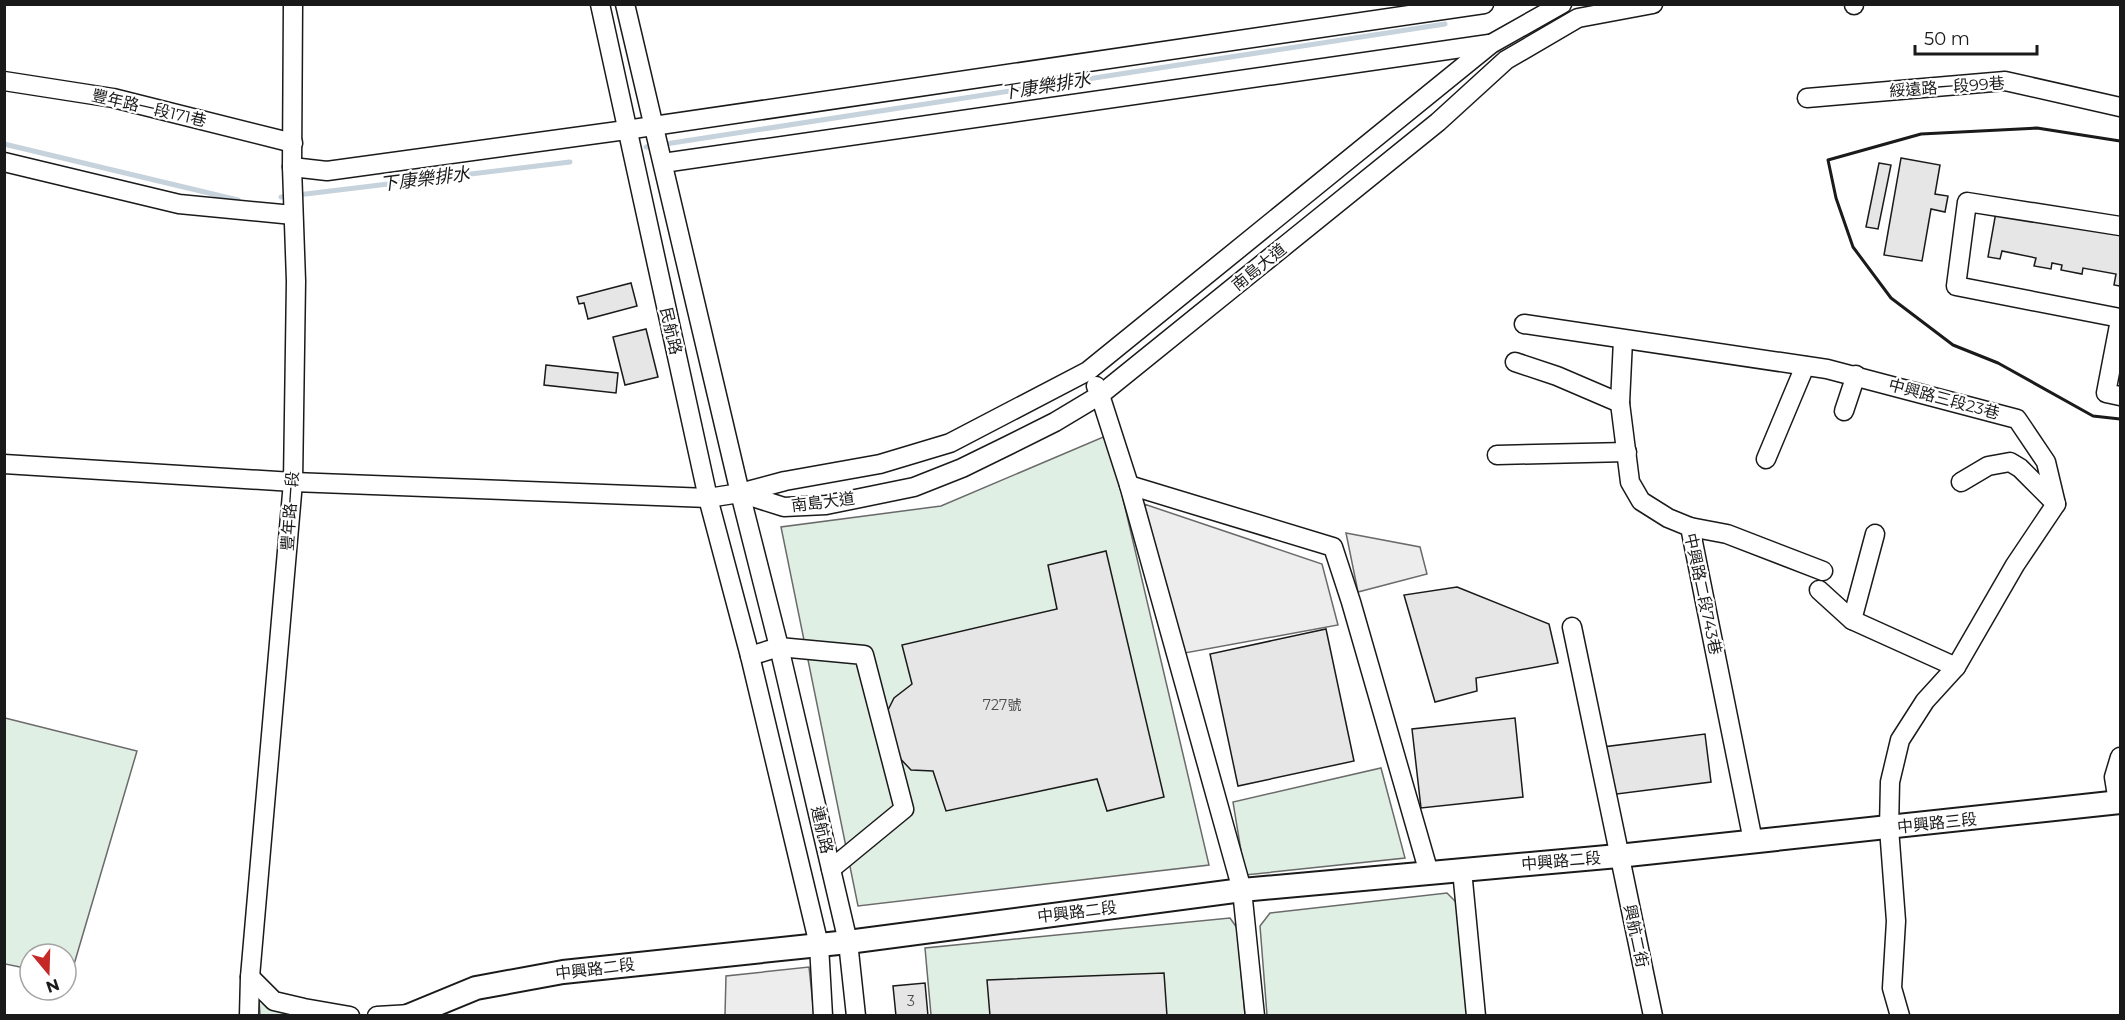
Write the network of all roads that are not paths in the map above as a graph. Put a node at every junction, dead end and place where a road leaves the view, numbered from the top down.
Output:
1 (293, 4) edge
2 (600, 4) edge
3 (625, 4) edge
4 (1484, 4) edge
5 (1562, 4) edge
6 (1653, 4) edge
7 (1491, 44) junction
8 (4, 81) edge
9 (1807, 98) dead end
10 (2121, 107) edge
11 (654, 126) junction
12 (626, 130) junction
13 (293, 143) junction
14 (4, 162) edge
15 (663, 163) junction
16 (292, 167) junction
17 (293, 215) junction
18 (2121, 226) edge
19 (2121, 319) edge
20 (1524, 324) dead end
21 (1623, 340) junction
22 (1515, 362) dead end
23 (1804, 366) junction
24 (1088, 372) junction
25 (1856, 375) junction
26 (1100, 394) junction
27 (2121, 396) edge
28 (1620, 403) junction
29 (1844, 411) dead end
30 (1628, 452) junction
31 (1497, 455) dead end
32 (1766, 459) dead end
33 (4, 464) edge
34 (293, 482) junction
35 (1961, 482) dead end
36 (1129, 485) junction
37 (740, 493) junction
38 (708, 498) junction
39 (2056, 504) junction
40 (1690, 527) junction
41 (1875, 534) dead end
42 (1823, 571) dead end
43 (1819, 590) dead end
44 (1852, 620) junction
45 (1572, 627) dead end
46 (779, 646) junction
47 (750, 656) junction
48 (1956, 667) junction
49 (2121, 758) edge
50 (2119, 802) edge
51 (1889, 828) junction
52 (1753, 841) junction
53 (1618, 856) junction
54 (831, 868) junction
55 (1462, 870) junction
56 (1429, 873) junction
57 (1242, 890) junction
58 (848, 942) junction
59 (819, 945) junction
60 (250, 977) junction
61 (410, 1015) edge
62 (249, 1016) edge
63 (350, 1016) edge
64 (377, 1016) edge
65 (823, 1016) edge
66 (856, 1016) edge
67 (1256, 1016) edge
68 (1476, 1016) edge
69 (1653, 1016) edge
70 (1900, 1016) edge

1 - 13 street, 豐年路一段
2 - 12 street, 民航路
3 - 11 street, 民航路
4 - 11 street
5 - 7 street, 南島大道
6 - 26 street, 南島大道
7 - 15 street
7 - 24 street, 南島大道
8 - 13 street, 豐年路一段171巷
9 - 10 street, 綏遠路一段99巷
11 - 12 street
11 - 15 street, 民航路
12 - 16 street
12 - 38 street, 民航路
13 - 16 street, 豐年路一段
14 - 17 street
15 - 37 street, 民航路
16 - 17 street, 豐年路一段
17 - 34 street, 豐年路一段
18 - 19 street
19 - 27 street
20 - 21 street, 中興路三段23巷
21 - 23 street, 中興路三段23巷
21 - 28 street, 中興路二段743巷
22 - 28 street
23 - 25 street, 中興路三段23巷
23 - 32 street
24 - 26 street
24 - 37 street, 南島大道
25 - 29 street
25 - 39 street, 中興路三段23巷
26 - 36 street
26 - 37 street, 南島大道
28 - 30 street, 中興路二段743巷
30 - 31 street
30 - 40 street, 中興路二段743巷
33 - 34 street
34 - 38 street
34 - 60 street, 豐年路一段
35 - 39 street
36 - 56 street
36 - 57 street
37 - 38 street
37 - 46 street, 民航路
38 - 47 street, 民航路
39 - 48 street
40 - 42 street
40 - 52 street, 中興路二段743巷
41 - 44 street
43 - 44 street
44 - 48 street
45 - 53 street, 興航二街
46 - 47 street
46 - 54 street, 連航路
46 - 54 street
47 - 59 street, 連航路
48 - 51 street
49 - 50 street
50 - 51 main road, 中興路三段
51 - 52 main road, 中興路三段
51 - 70 street
52 - 53 main road, 中興路二段
53 - 55 main road, 中興路二段
53 - 69 street, 興航二街
54 - 58 street, 連航路
55 - 56 main road, 中興路二段
55 - 68 street
56 - 57 main road, 中興路二段
57 - 58 main road, 中興路二段
57 - 67 street
58 - 59 main road, 中興路二段
58 - 66 street, 連航路
59 - 61 main road, 中興路二段
59 - 65 street, 連航路
60 - 62 street, 豐年路一段
60 - 63 street
61 - 64 street

